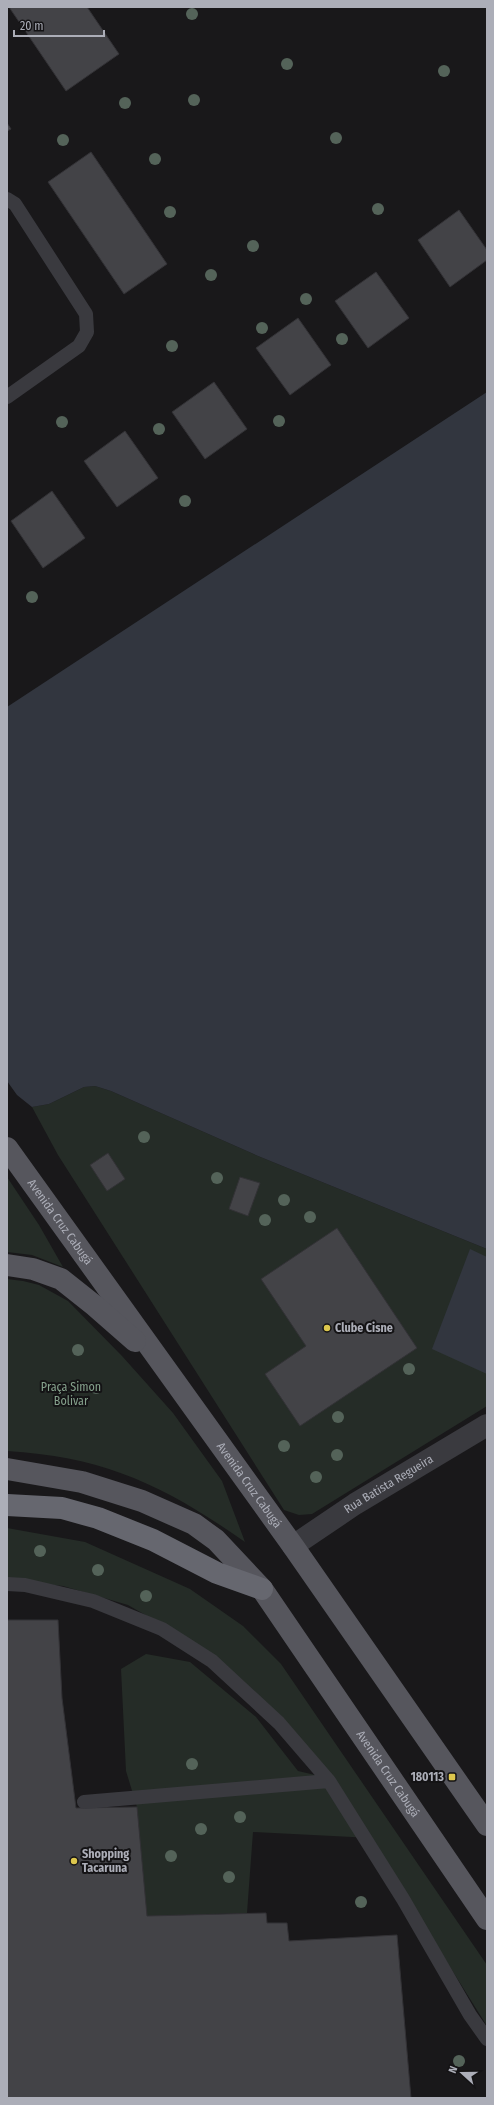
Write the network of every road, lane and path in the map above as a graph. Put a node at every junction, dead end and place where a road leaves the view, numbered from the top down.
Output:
1 (7, 199) edge
2 (7, 397) edge
3 (7, 1148) edge
4 (7, 1265) edge
5 (165, 1367) junction
6 (487, 1425) edge
7 (7, 1469) edge
8 (7, 1505) edge
9 (293, 1546) junction
10 (7, 1584) edge
11 (262, 1589) junction
12 (329, 1781) junction
13 (84, 1802) dead end
14 (487, 1825) edge
15 (487, 1919) edge
16 (487, 2039) edge

1 - 2 lane
3 - 5 main road, Avenida Cruz Cabugá
4 - 5 main road
5 - 9 main road, Avenida Cruz Cabugá
6 - 9 street, Rua Batista Regueira
7 - 11 main road, Avenida Cruz Cabugá
8 - 11 highway
9 - 14 main road, Avenida Cruz Cabugá
10 - 12 lane
11 - 15 main road, Avenida Cruz Cabugá
12 - 13 lane
12 - 16 lane

